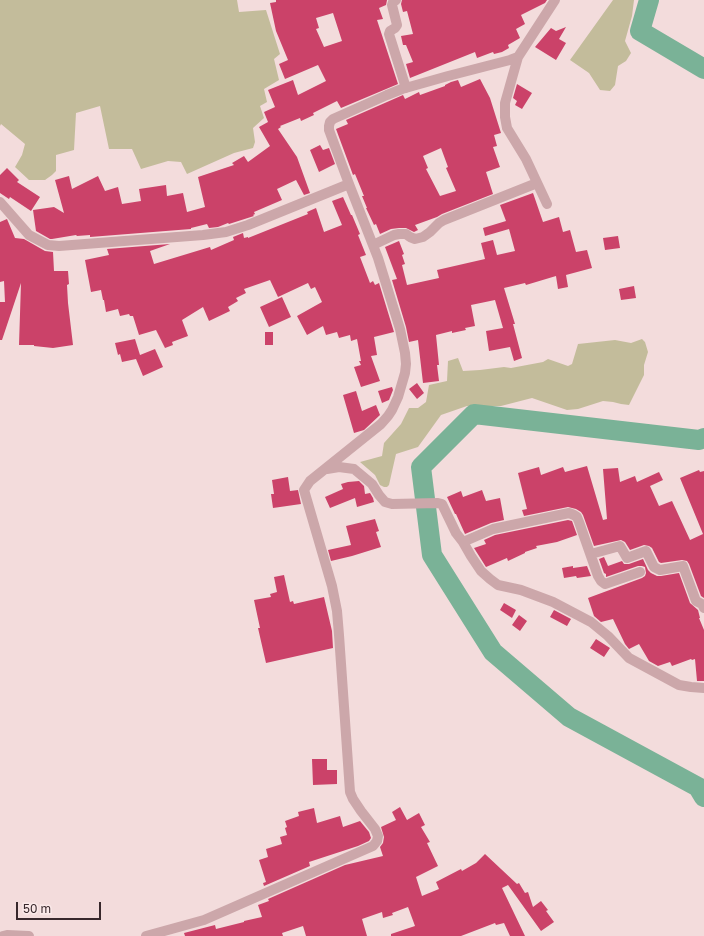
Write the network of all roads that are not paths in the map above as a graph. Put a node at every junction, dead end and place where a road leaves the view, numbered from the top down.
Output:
1 (396, 0) edge
2 (555, 0) edge
3 (518, 57) junction
4 (406, 88) junction
5 (537, 183) junction
6 (349, 184) junction
7 (0, 202) edge
8 (548, 204) dead end
9 (5, 216) edge
10 (373, 245) junction
11 (325, 469) junction
12 (463, 542) junction
13 (591, 554) junction
14 (640, 572) dead end
15 (704, 608) edge
16 (704, 688) edge
17 (3, 936) edge
18 (29, 936) edge
19 (146, 936) edge

1 - 4 street
2 - 3 street
3 - 4 street
3 - 5 street
4 - 6 street
5 - 8 street
5 - 10 street
6 - 9 street
6 - 10 street
7 - 9 street
10 - 11 street
11 - 12 street
11 - 19 street
12 - 13 street
12 - 16 street
13 - 14 street
13 - 15 street
17 - 18 street

